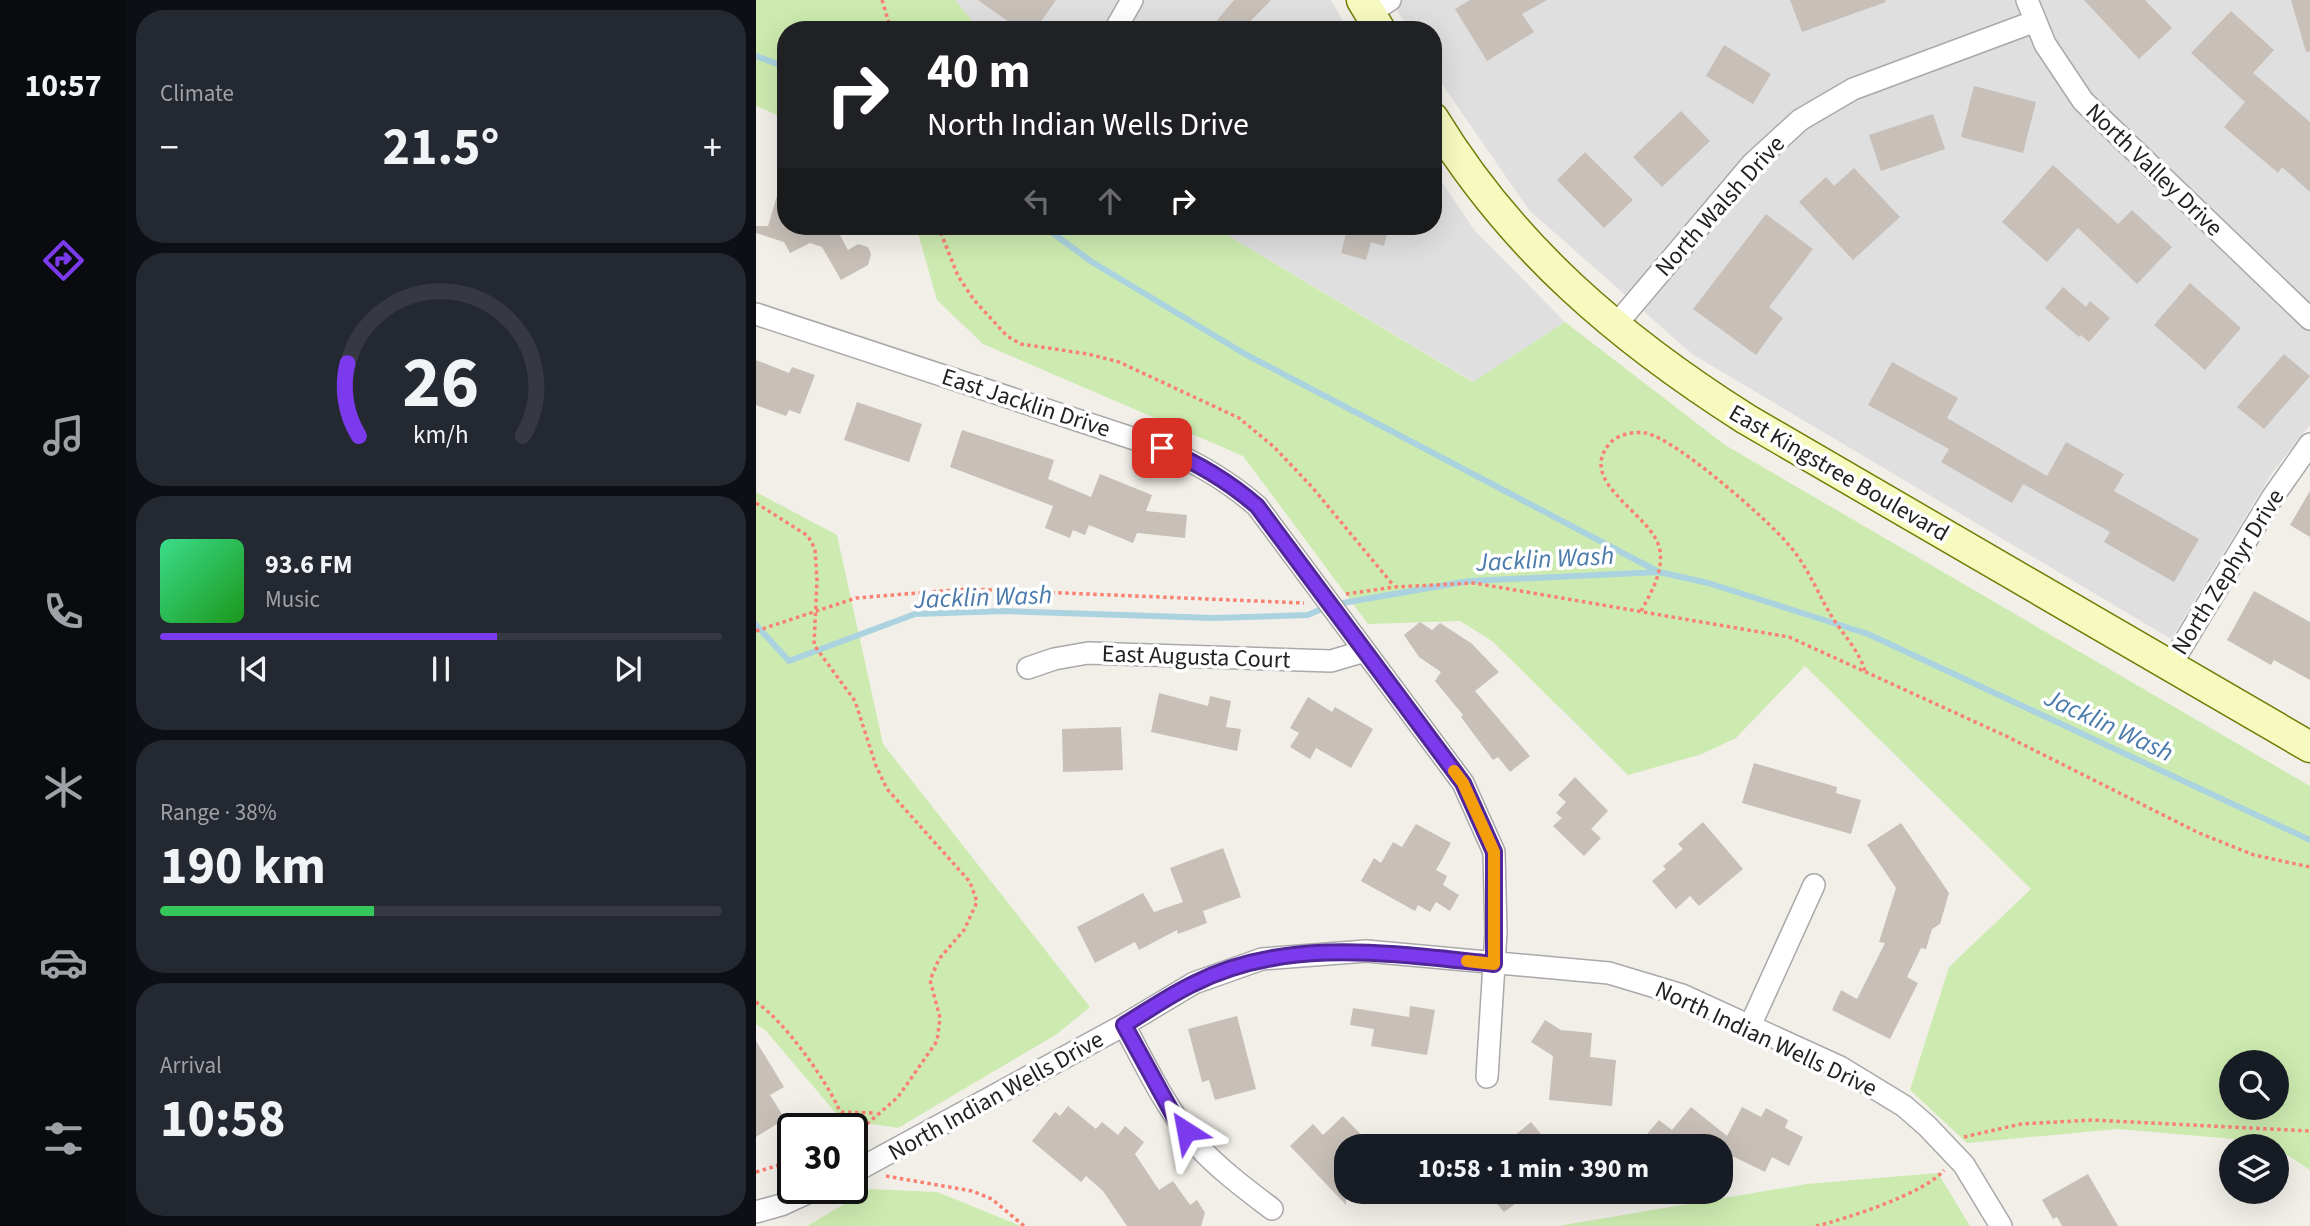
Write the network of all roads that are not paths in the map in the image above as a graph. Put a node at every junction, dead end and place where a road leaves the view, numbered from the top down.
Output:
1 (1132, 0) edge
2 (2027, 0) edge
3 (1120, 21) edge
4 (2033, 22) junction
5 (1442, 131) edge
6 (756, 314) edge
7 (2310, 319) edge
8 (1614, 327) junction
9 (2310, 444) edge
10 (1365, 650) junction
11 (2170, 666) junction
12 (1028, 668) dead end
13 (2310, 747) edge
14 (1814, 885) dead end
15 (1494, 964) junction
16 (1124, 1025) junction
17 (1750, 1026) junction
18 (1487, 1077) dead end
19 (868, 1165) edge
20 (783, 1204) edge
21 (1272, 1209) dead end
22 (756, 1212) edge
23 (2001, 1226) edge

1 - 3 street
2 - 4 street, North Valley Drive
4 - 7 street, North Valley Drive
4 - 8 street, North Walsh Drive
5 - 8 street, East Kingstree Boulevard
6 - 10 street, East Jacklin Drive
8 - 11 street, East Kingstree Boulevard
9 - 11 street, North Zephyr Drive
10 - 12 street, East Augusta Court
10 - 15 street, East Jacklin Drive
11 - 13 street, East Kingstree Boulevard
14 - 17 street
15 - 16 street, North Indian Wells Drive
15 - 17 street, North Indian Wells Drive
15 - 18 street, East Jacklin Drive
16 - 19 street, North Indian Wells Drive
16 - 21 street
17 - 23 street, North Indian Wells Drive
20 - 22 street

